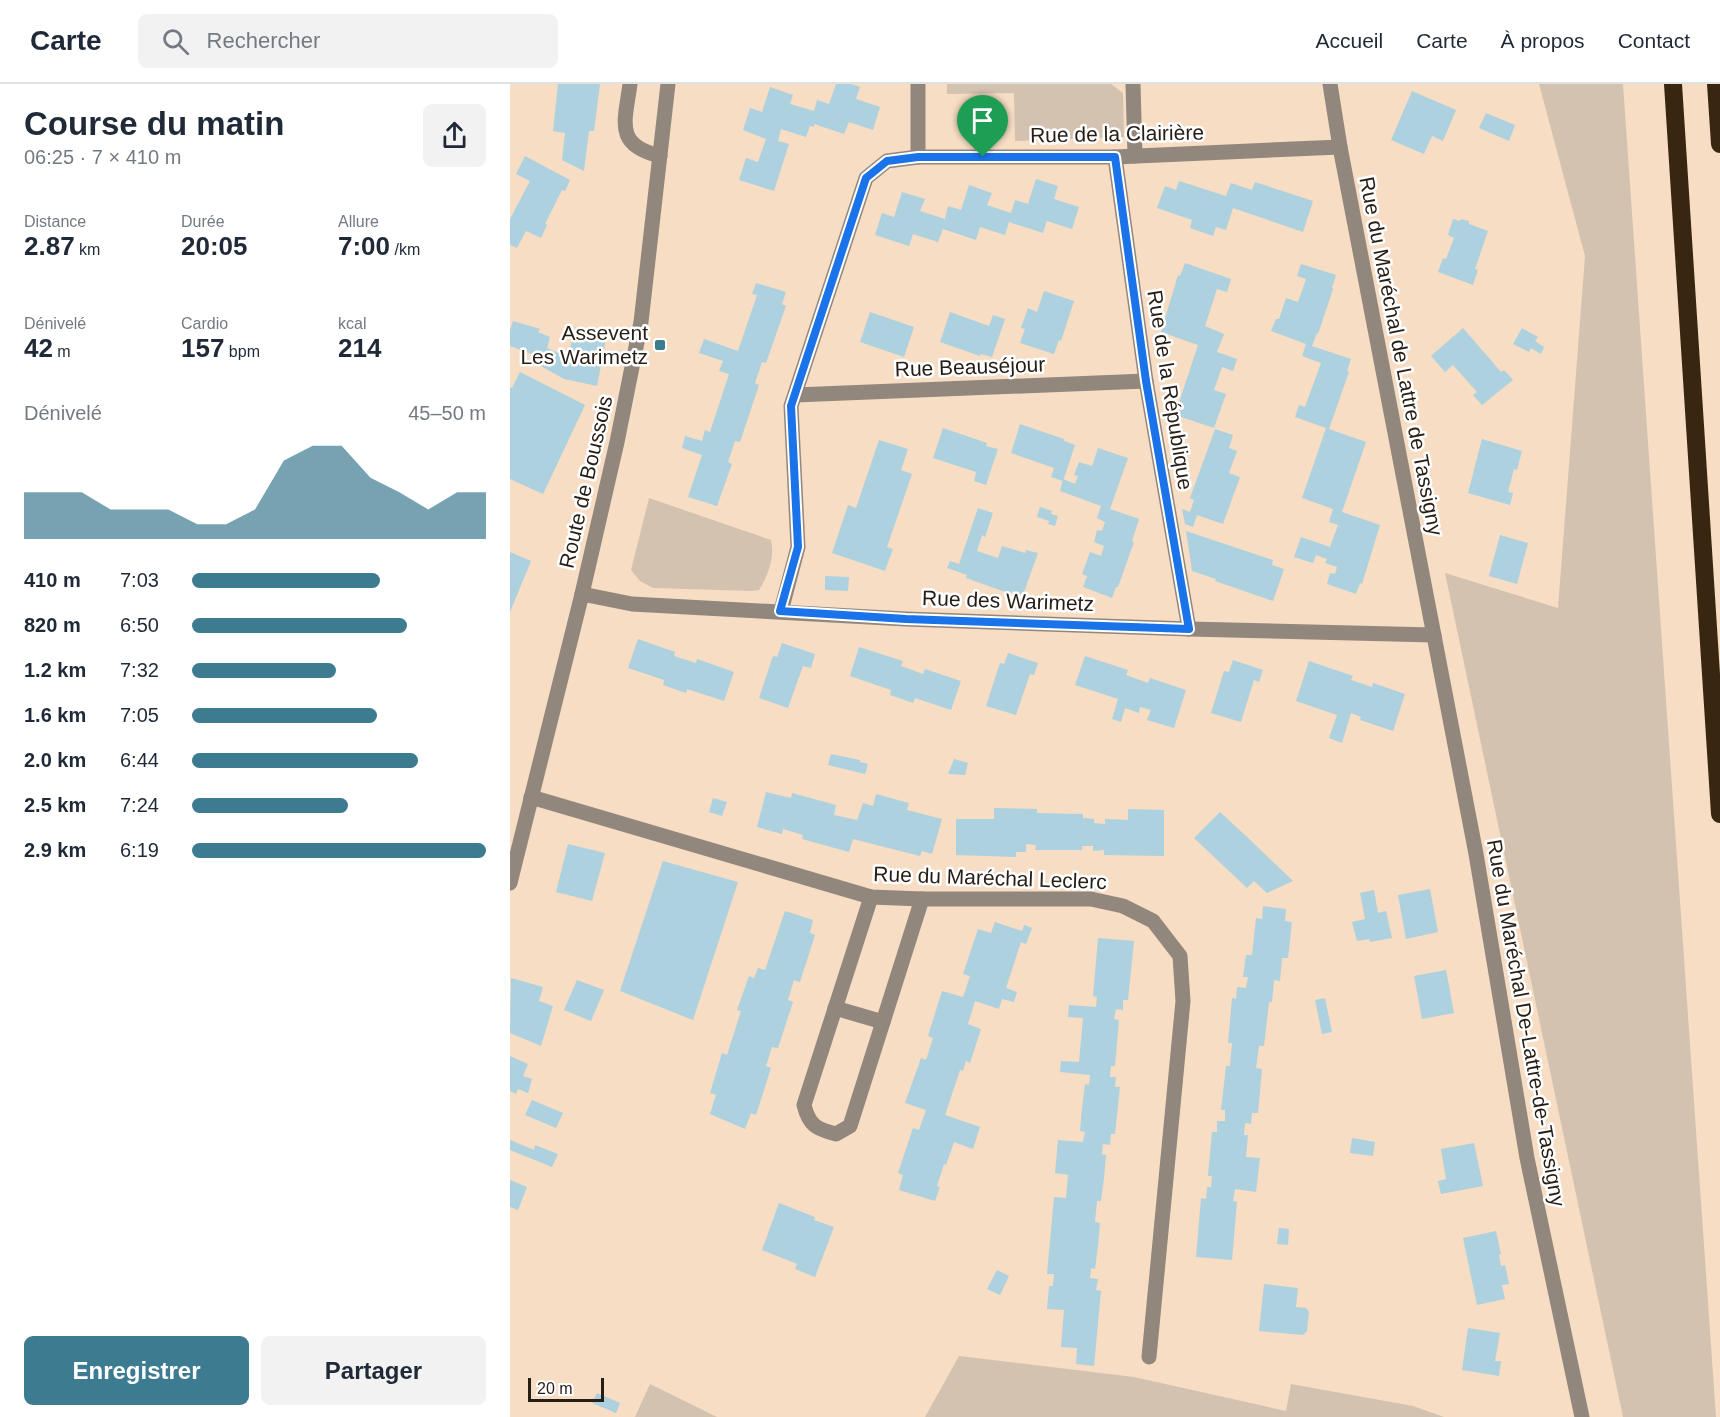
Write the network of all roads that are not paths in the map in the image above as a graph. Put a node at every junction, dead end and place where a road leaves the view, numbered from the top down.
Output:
1 (630, 84) edge
2 (668, 84) edge
3 (1330, 84) edge
4 (1673, 84) edge
5 (1716, 84) edge
6 (1130, 85) edge
7 (921, 86) edge
8 (1720, 144) edge
9 (1340, 147) junction
10 (660, 156) junction
11 (1135, 156) junction
12 (918, 157) junction
13 (1115, 157) junction
14 (1146, 381) junction
15 (795, 395) junction
16 (582, 594) junction
17 (780, 611) junction
18 (1189, 629) junction
19 (1434, 635) junction
20 (531, 797) junction
21 (1720, 814) edge
22 (510, 883) edge
23 (871, 897) junction
24 (922, 899) junction
25 (835, 1008) junction
26 (883, 1022) junction
27 (1149, 1357) dead end
28 (1582, 1417) edge

1 - 10 street
2 - 10 street, Route de Boussois
3 - 9 street, Rue du Maréchal de Lattre de Tassigny
4 - 21 highway
5 - 8 highway
6 - 11 street
7 - 12 street
9 - 11 street, Rue de la Clairière
9 - 19 street, Rue du Maréchal de Lattre de Tassigny
10 - 16 street, Route de Boussois
11 - 13 street, Rue de la Clairière
12 - 13 street, Rue de la Clairière
12 - 15 street, Rue de la Clairière
13 - 14 street, Rue de la République
14 - 15 street, Rue Beauséjour
14 - 18 street, Rue de la République
15 - 17 street
16 - 17 street, Rue des Warimetz
16 - 20 street, Route de Boussois
17 - 18 street, Rue des Warimetz
18 - 19 street, Rue des Warimetz
19 - 28 street, Rue du Maréchal De-Lattre-de-Tassigny
20 - 22 street, Route de Boussois
20 - 23 street, Rue du Maréchal Leclerc
23 - 24 street, Rue du Maréchal Leclerc
23 - 25 street
24 - 26 street
24 - 27 street, Rue du Maréchal Leclerc
25 - 26 street
25 - 26 street

